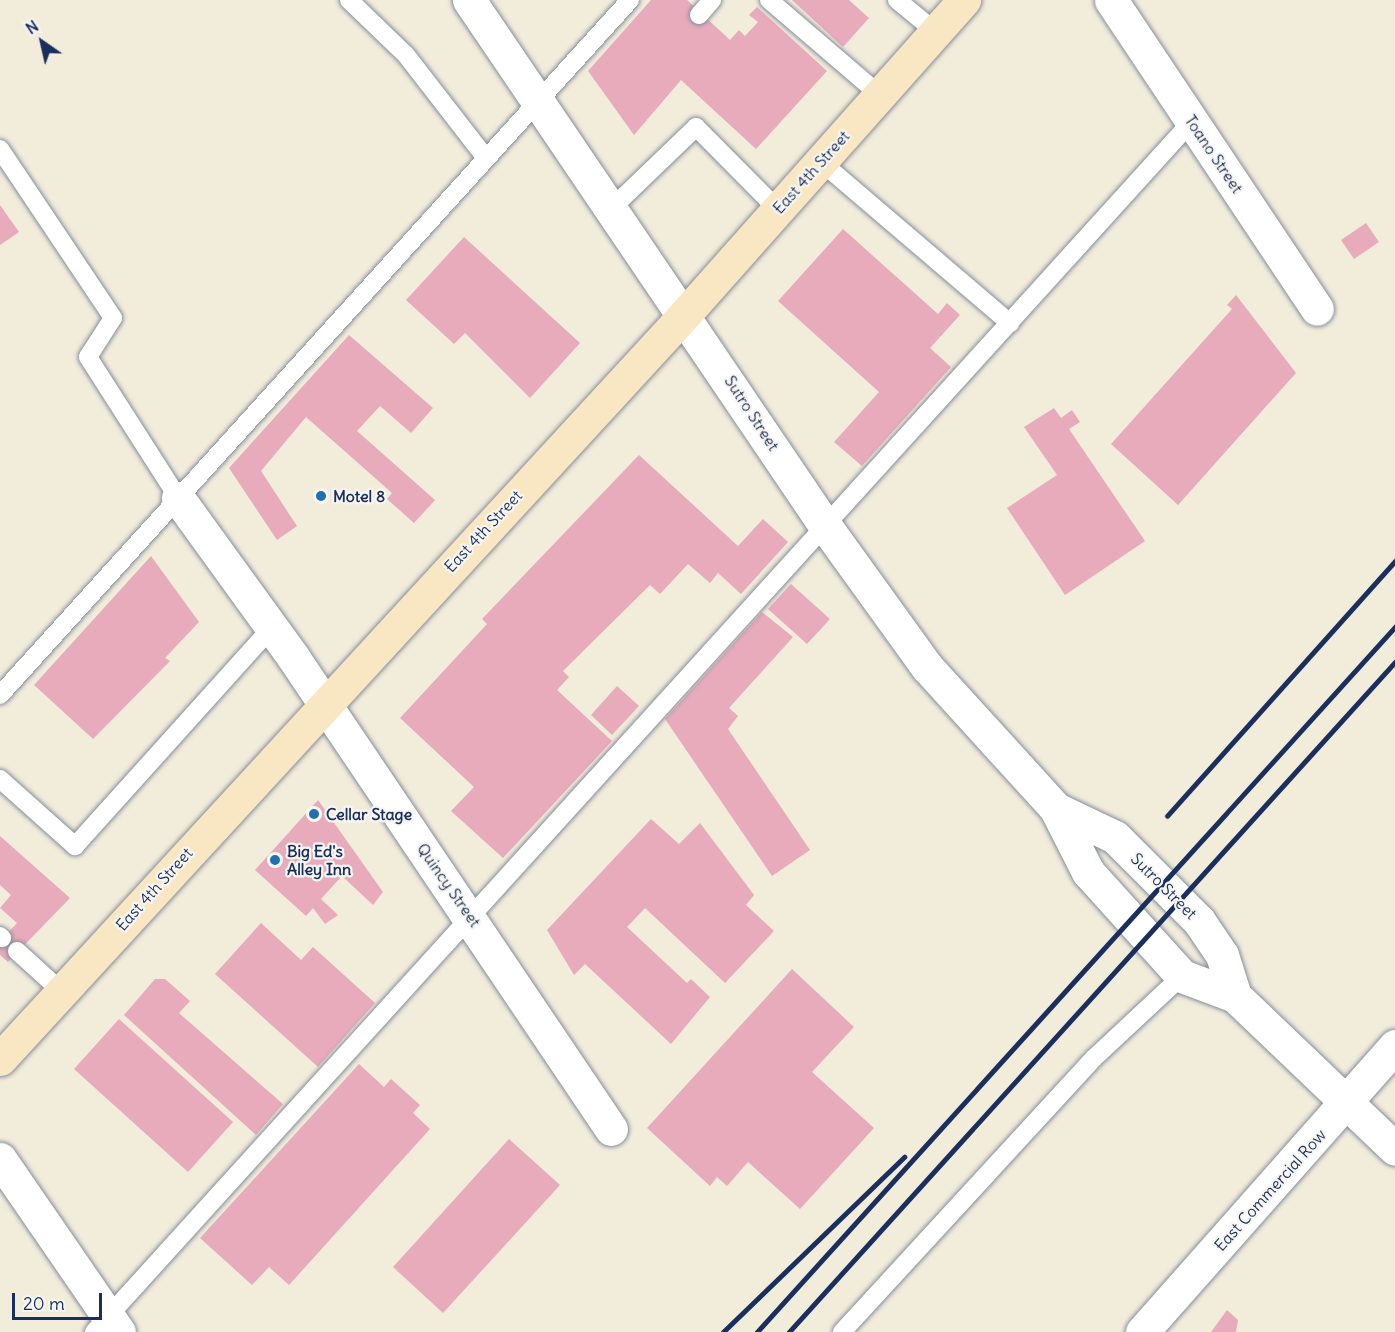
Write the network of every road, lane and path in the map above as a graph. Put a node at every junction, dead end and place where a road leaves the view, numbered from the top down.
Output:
1 (349, 0) edge
2 (469, 0) edge
3 (630, 0) edge
4 (712, 0) edge
5 (769, 0) edge
6 (897, 0) edge
7 (964, 0) edge
8 (1111, 0) edge
9 (699, 15) dead end
10 (936, 32) junction
11 (880, 95) junction
12 (540, 99) junction
13 (1192, 121) junction
14 (0, 149) edge
15 (486, 158) junction
16 (820, 161) junction
17 (614, 206) junction
18 (778, 210) junction
19 (1317, 309) dead end
20 (686, 313) junction
21 (1010, 323) junction
22 (178, 498) junction
23 (826, 527) junction
24 (272, 627) junction
25 (0, 695) edge
26 (322, 703) junction
27 (0, 779) edge
28 (1056, 809) junction
29 (471, 917) junction
30 (17, 951) dead end
31 (1182, 976) junction
32 (61, 991) junction
33 (1235, 996) junction
34 (1395, 1046) edge
35 (0, 1059) edge
36 (1348, 1104) junction
37 (611, 1129) dead end
38 (1395, 1149) edge
39 (0, 1159) edge
40 (107, 1327) edge
41 (842, 1332) edge
42 (1142, 1332) edge

1 - 15 lane
2 - 12 street, Sutro Street
3 - 12 lane
4 - 9 lane
5 - 11 lane
6 - 10 lane
7 - 10 main road, East 4th Street
8 - 13 street, Toano Street
10 - 11 main road, East 4th Street
11 - 16 main road, East 4th Street
12 - 15 lane
12 - 17 street, Sutro Street
13 - 19 street, Toano Street
13 - 21 lane
14 - 22 lane
15 - 22 lane
16 - 18 main road, East 4th Street
16 - 21 lane
17 - 18 lane
17 - 20 street, Sutro Street
18 - 20 main road, East 4th Street
20 - 23 street, Sutro Street
20 - 26 main road, East 4th Street
21 - 23 lane
22 - 24 street, Quincy Street
22 - 25 lane
23 - 28 street, Sutro Street
23 - 29 lane
24 - 26 street, Quincy Street
24 - 27 lane
26 - 29 street, Quincy Street
26 - 32 main road, East 4th Street
28 - 31 street, Sutro Street
28 - 33 street, Sutro Street
29 - 37 street, Quincy Street
29 - 40 lane
30 - 32 lane
31 - 33 street, Sutro Street
31 - 41 lane
32 - 35 main road, East 4th Street
33 - 36 street, Sutro Street
34 - 36 street, East Commercial Row
36 - 38 street, Sutro Street
36 - 42 street, East Commercial Row
39 - 40 street

